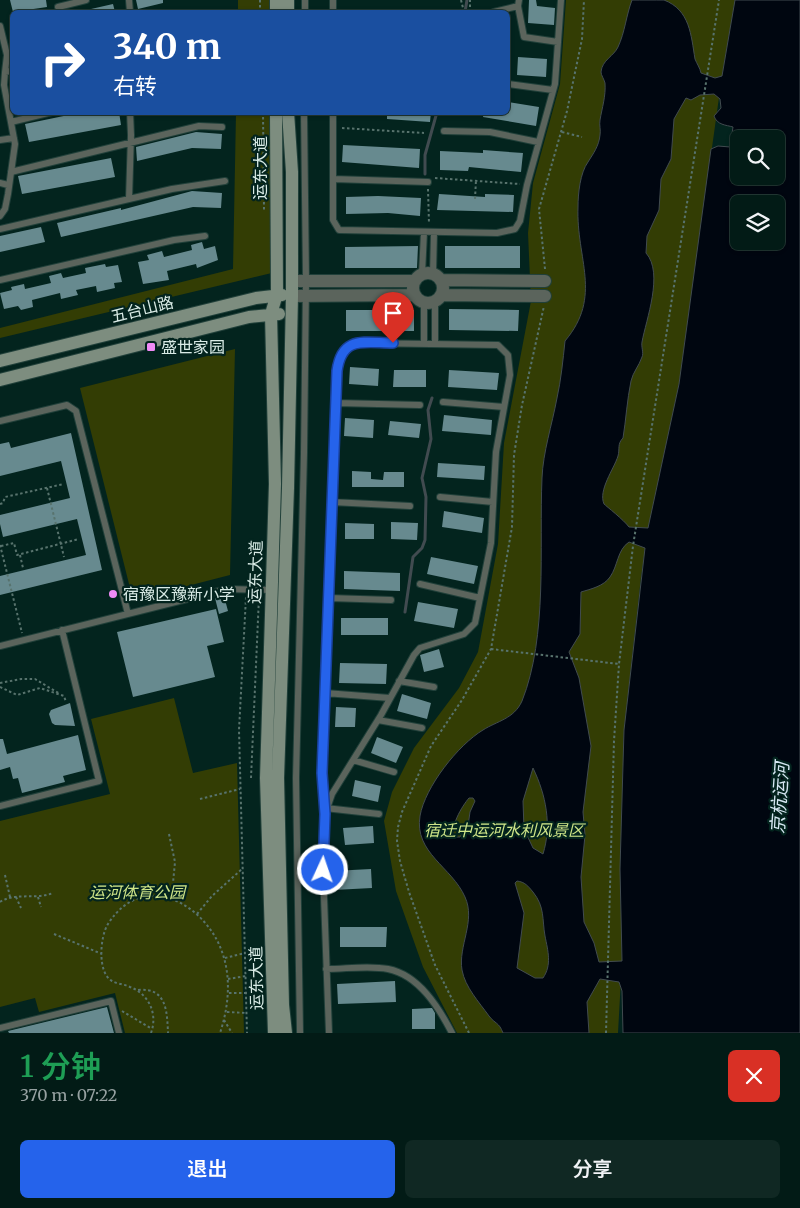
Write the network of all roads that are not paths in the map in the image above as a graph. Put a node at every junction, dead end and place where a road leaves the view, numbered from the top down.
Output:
1 (86, 0) edge
2 (561, 0) edge
3 (519, 3) edge
4 (58, 7) dead end
5 (500, 10) edge
6 (0, 29) edge
7 (558, 42) junction
8 (10, 71) edge
9 (5, 72) junction
10 (510, 84) edge
11 (2, 85) edge
12 (553, 90) junction
13 (40, 115) edge
14 (130, 115) edge
15 (276, 115) edge
16 (288, 115) edge
17 (304, 115) edge
18 (333, 115) edge
19 (11, 122) junction
20 (222, 127) dead end
21 (444, 131) dead end
22 (14, 138) junction
23 (0, 140) edge
24 (131, 142) junction
25 (538, 142) junction
26 (11, 172) junction
27 (333, 179) junction
28 (225, 181) dead end
29 (428, 182) road end
30 (0, 183) edge
31 (8, 184) junction
32 (129, 199) junction
33 (0, 216) edge
34 (0, 229) edge
35 (429, 232) junction
36 (205, 236) dead end
37 (428, 277) junction
38 (0, 280) edge
39 (292, 280) junction
40 (306, 281) junction
41 (545, 281) dead end
42 (277, 294) junction
43 (292, 296) junction
44 (306, 296) junction
45 (545, 296) dead end
46 (429, 298) junction
47 (290, 312) junction
48 (271, 314) junction
49 (424, 344) junction
50 (435, 344) junction
51 (0, 361) edge
52 (0, 380) edge
53 (442, 402) dead end
54 (336, 403) junction
55 (420, 405) dead end
56 (504, 407) junction
57 (0, 420) edge
58 (440, 497) dead end
59 (332, 502) junction
60 (493, 502) junction
61 (410, 506) dead end
62 (420, 584) dead end
63 (265, 590) junction
64 (329, 598) junction
65 (480, 598) junction
66 (391, 600) dead end
67 (128, 614) junction
68 (62, 630) junction
69 (0, 646) edge
70 (399, 681) junction
71 (434, 687) dead end
72 (325, 693) junction
73 (390, 698) junction
74 (378, 720) junction
75 (422, 728) dead end
76 (353, 760) junction
77 (394, 772) dead end
78 (0, 806) edge
79 (326, 810) junction
80 (379, 814) dead end
81 (326, 969) junction
82 (0, 1028) edge
83 (119, 1033) edge
84 (274, 1033) edge
85 (286, 1033) edge
86 (300, 1033) edge
87 (329, 1033) edge
88 (452, 1033) edge

1 - 4 lane
2 - 7 lane
3 - 5 lane
3 - 7 lane
6 - 9 lane
7 - 12 lane
8 - 9 lane
9 - 11 lane
10 - 12 lane
11 - 19 lane
12 - 25 lane
13 - 19 lane
14 - 24 lane
15 - 42 main road, 运东大道
16 - 39 main road, 运东大道
17 - 40 lane
18 - 27 lane
19 - 22 lane
20 - 24 lane
21 - 25 lane
22 - 23 lane
22 - 26 lane
24 - 26 lane
24 - 32 lane
25 - 35 lane
26 - 31 lane
27 - 29 lane
27 - 35 lane
28 - 32 lane
30 - 31 lane
31 - 33 lane
32 - 34 lane
35 - 37 lane
35 - 37 lane
36 - 38 lane
37 - 40 street
37 - 41 street
37 - 46 street
37 - 46 street
39 - 40 street
39 - 43 main road, 运东大道
40 - 44 lane
42 - 43 main road, 五台山路
42 - 48 main road, 运东大道
42 - 51 main road, 五台山路
43 - 44 street
43 - 47 main road, 运东大道
44 - 46 street
44 - 86 lane
45 - 46 street
46 - 49 lane
46 - 50 lane
47 - 48 main road, 五台山路
47 - 85 main road, 运东大道
48 - 52 main road, 五台山路
48 - 63 main road, 运东大道
49 - 50 lane
49 - 54 lane
50 - 56 lane
53 - 56 lane
54 - 55 lane
54 - 59 lane
56 - 60 lane
57 - 67 lane
58 - 60 lane
59 - 61 lane
59 - 64 lane
60 - 65 lane
62 - 65 lane
63 - 67 lane
63 - 84 main road, 运东大道
64 - 66 lane
64 - 72 lane
65 - 70 lane
67 - 68 lane
68 - 69 lane
68 - 78 lane
70 - 71 lane
70 - 73 lane
72 - 73 lane
72 - 79 lane
73 - 74 lane
74 - 75 lane
74 - 76 lane
76 - 77 lane
76 - 79 lane
79 - 80 lane
79 - 81 lane
81 - 87 lane
81 - 88 lane
82 - 83 lane

